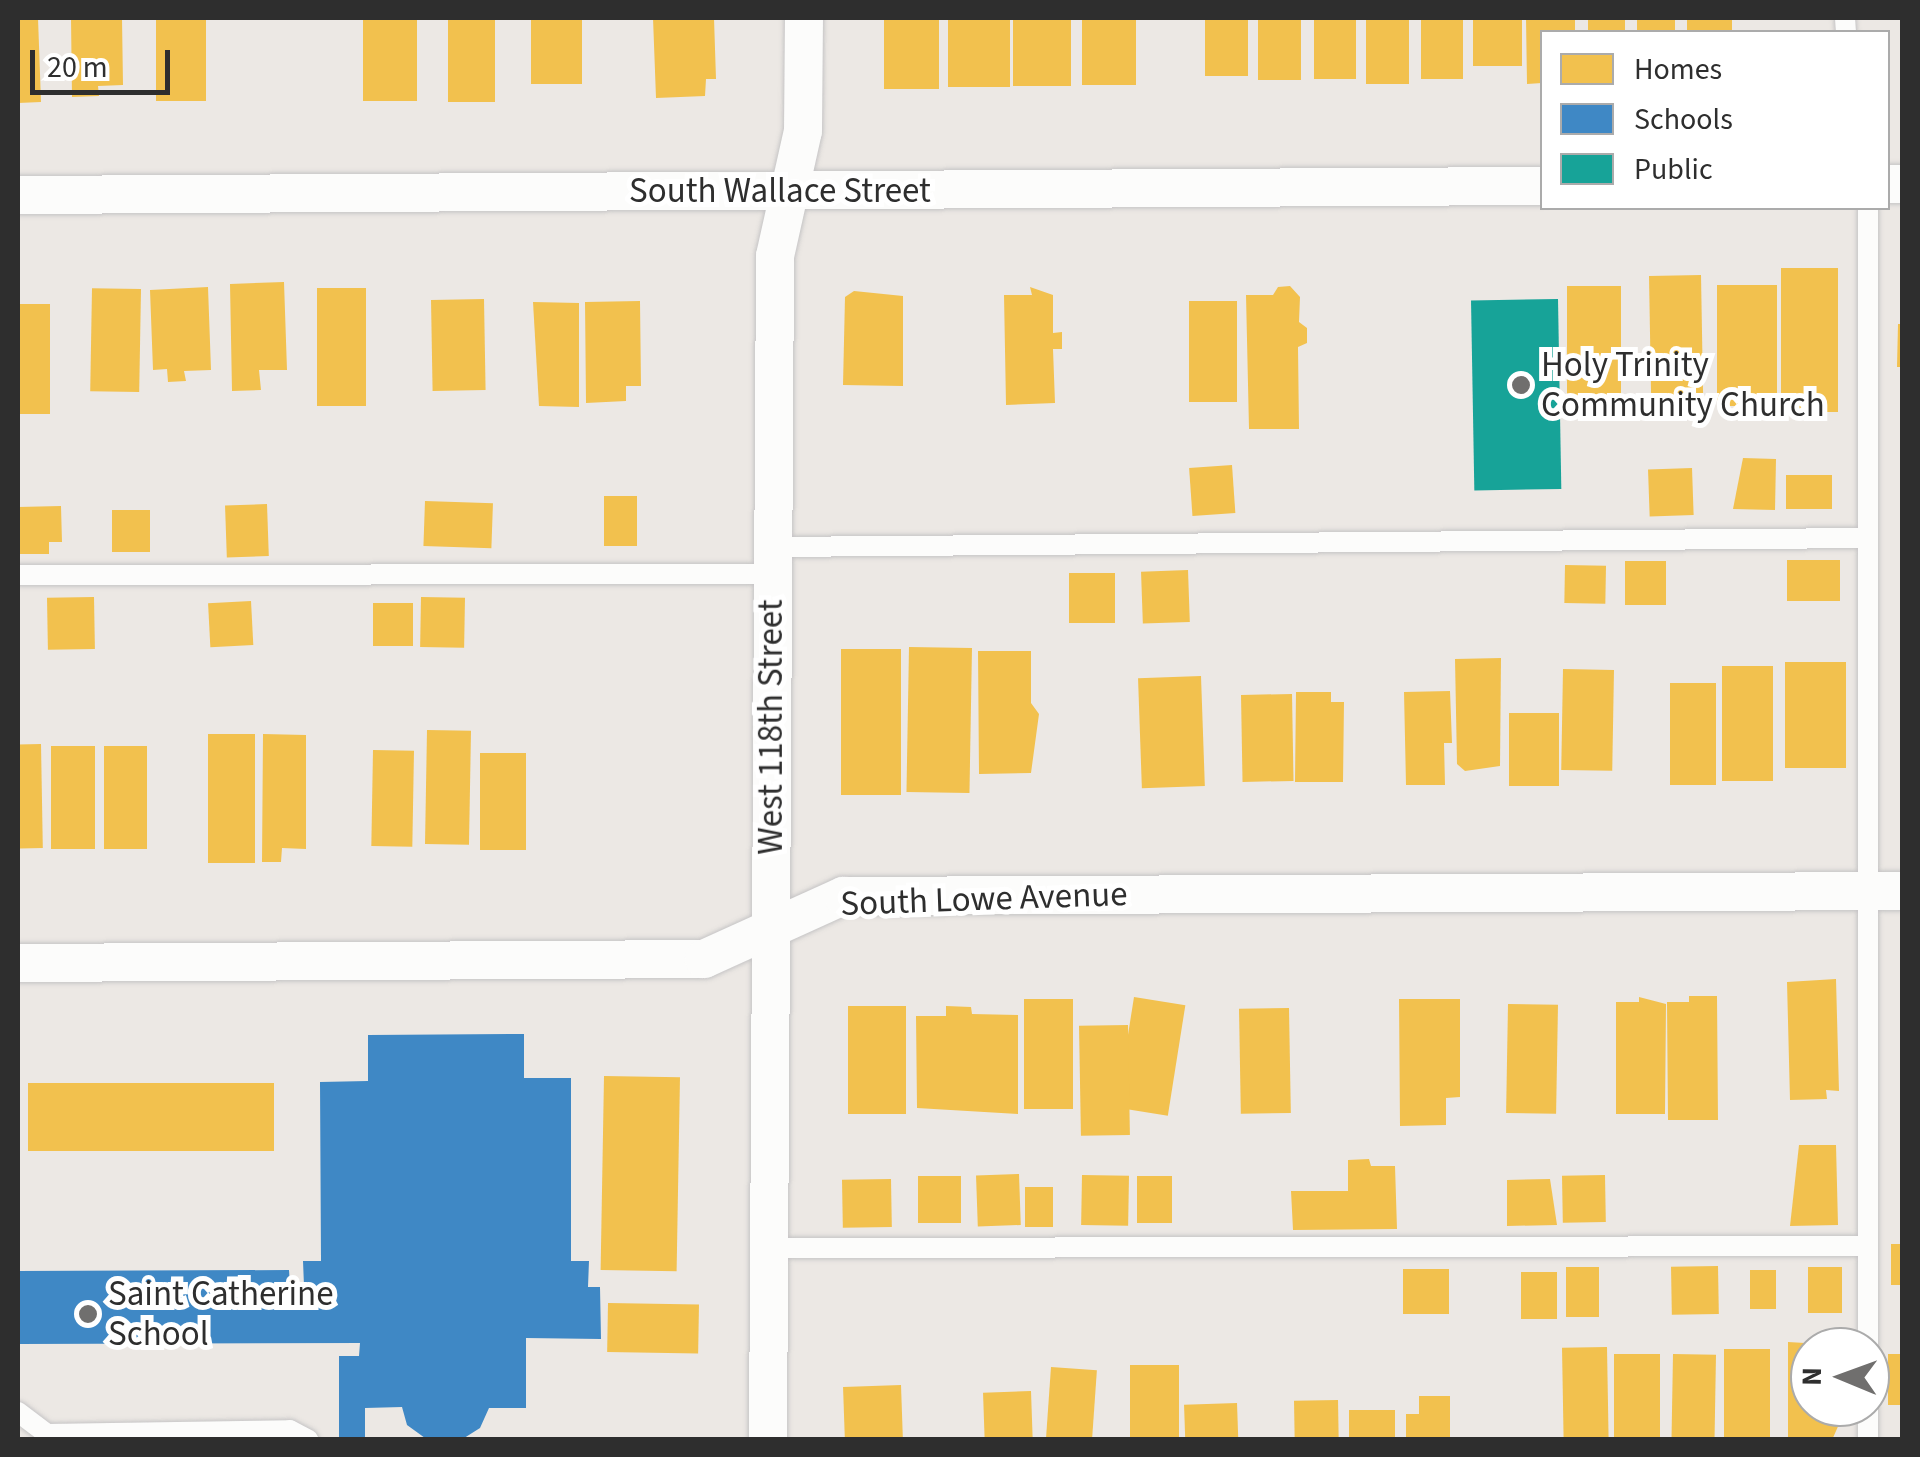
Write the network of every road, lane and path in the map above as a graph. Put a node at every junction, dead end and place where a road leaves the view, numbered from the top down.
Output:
1 (804, 18) edge
2 (1540, 186) edge
3 (790, 190) junction
4 (18, 195) edge
5 (1868, 210) edge
6 (1868, 538) junction
7 (771, 561) junction
8 (18, 575) edge
9 (1885, 891) edge
10 (770, 928) junction
11 (18, 963) edge
12 (1868, 1246) junction
13 (769, 1248) junction
14 (1868, 1327) edge
15 (18, 1412) edge
16 (308, 1440) edge
17 (768, 1440) edge

1 - 3 street, West 118th Street
2 - 3 street, South Wallace Street
3 - 4 street, South Wallace Street
3 - 7 street, West 118th Street
5 - 6 lane
6 - 7 lane
6 - 9 lane
7 - 8 lane
7 - 10 street, West 118th Street
9 - 10 street, South Lowe Avenue
9 - 12 lane
10 - 11 street, South Lowe Avenue
10 - 13 street, West 118th Street
12 - 13 lane
12 - 14 lane
13 - 17 street, West 118th Street
15 - 16 lane

